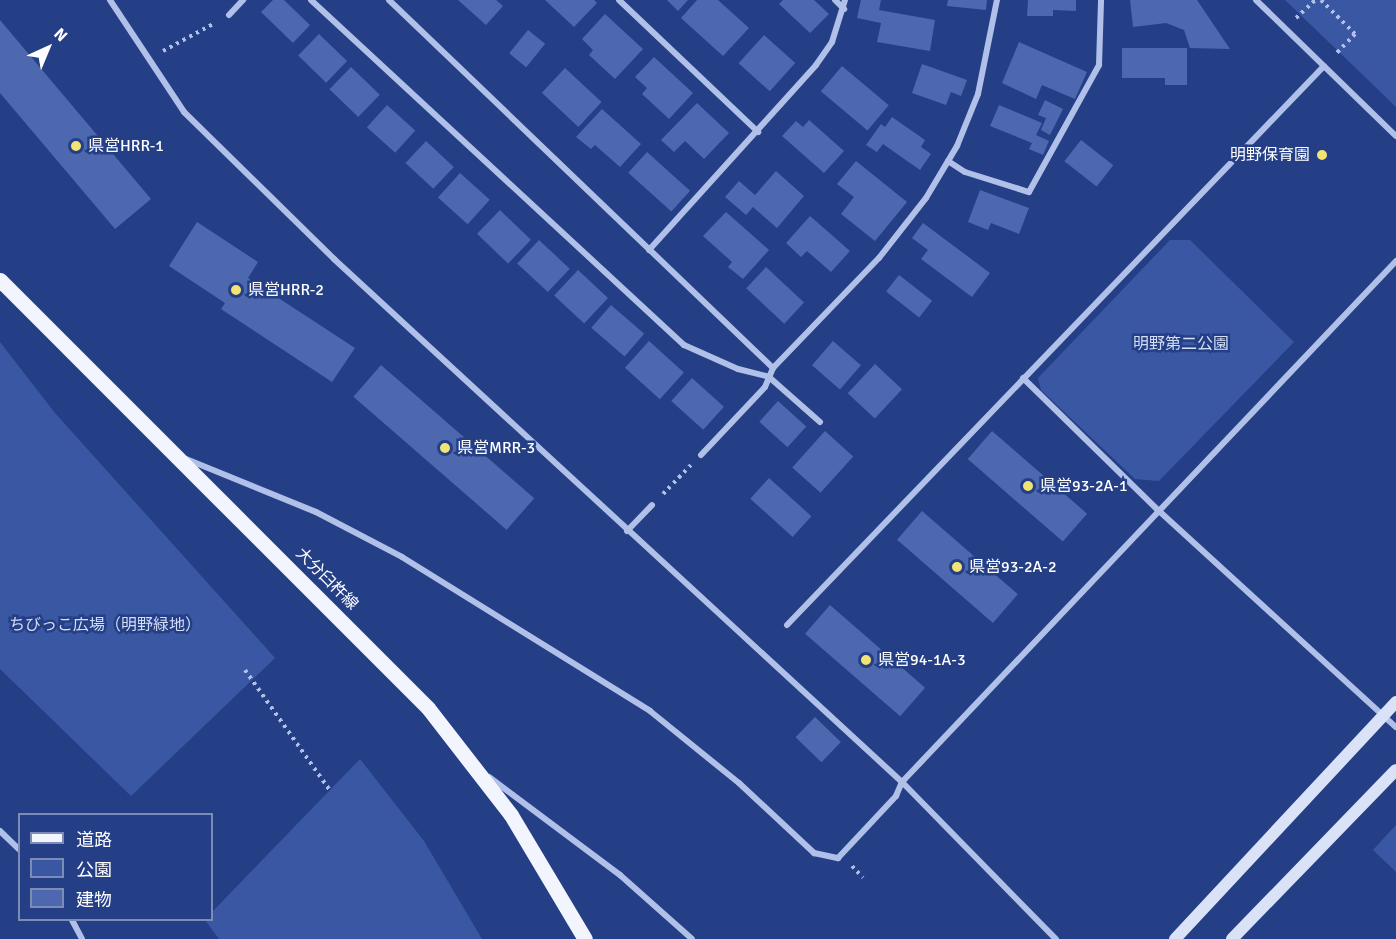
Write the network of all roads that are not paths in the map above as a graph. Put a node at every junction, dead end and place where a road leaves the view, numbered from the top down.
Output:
1 (110, 0) edge
2 (243, 0) edge
3 (311, 0) edge
4 (389, 0) edge
5 (619, 0) edge
6 (835, 0) edge
7 (845, 0) edge
8 (997, 0) edge
9 (1101, 0) edge
10 (1256, 0) edge
11 (844, 9) junction
12 (229, 15) road end
13 (1324, 66) junction
14 (758, 132) junction
15 (1396, 136) edge
16 (948, 161) junction
17 (649, 250) junction
18 (1396, 261) edge
19 (0, 280) edge
20 (773, 368) junction
21 (769, 377) junction
22 (1023, 378) junction
23 (820, 422) dead end
24 (166, 446) junction
25 (701, 455) road end
26 (652, 505) road end
27 (1158, 510) junction
28 (627, 531) junction
29 (787, 625) dead end
30 (1396, 702) edge
31 (1384, 716) junction
32 (1396, 727) edge
33 (477, 768) junction
34 (1396, 770) edge
35 (902, 782) junction
36 (0, 831) edge
37 (18, 848) edge
38 (73, 921) edge
39 (82, 939) edge
40 (585, 939) edge
41 (692, 939) edge
42 (1056, 939) edge
43 (1175, 939) edge
44 (1232, 939) edge

1 - 28 street
2 - 12 street
3 - 21 street
4 - 17 street
5 - 14 street
6 - 11 street
7 - 11 street
8 - 16 street
9 - 16 street
10 - 13 street
11 - 14 street
13 - 15 street
13 - 22 street
14 - 17 street
16 - 20 street
17 - 20 street
18 - 27 street
19 - 24 main road, 大分臼杵線
20 - 21 street
21 - 23 street
21 - 25 street
22 - 27 street
22 - 29 street
24 - 33 main road, 大分臼杵線
24 - 35 street
26 - 28 street
27 - 31 street
27 - 35 street
28 - 35 street
30 - 31 street
31 - 32 street
31 - 43 street
33 - 40 main road, 大分臼杵線
33 - 41 street
34 - 44 street
35 - 42 street
36 - 37 street
38 - 39 street

